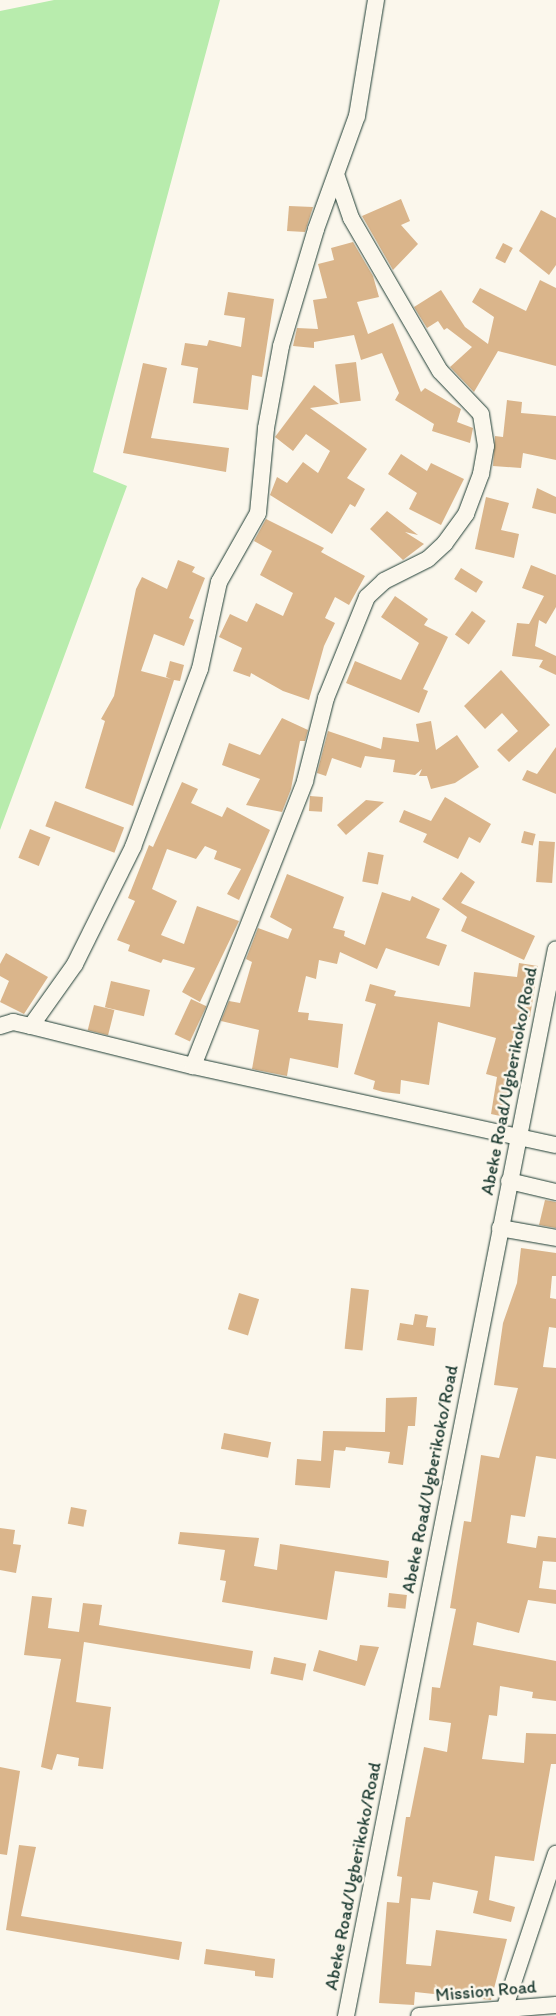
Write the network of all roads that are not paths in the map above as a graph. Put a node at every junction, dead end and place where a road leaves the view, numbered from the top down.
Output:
1 (376, 0) edge
2 (337, 177) junction
3 (556, 950) edge
4 (0, 1026) edge
5 (32, 1026) junction
6 (193, 1066) junction
7 (517, 1136) junction
8 (556, 1145) edge
9 (509, 1181) junction
10 (556, 1192) edge
11 (500, 1228) junction
12 (556, 1238) edge
13 (556, 1854) edge
14 (556, 2005) edge
15 (503, 2012) edge
16 (346, 2016) edge
17 (419, 2016) edge

1 - 2 street
2 - 5 street
2 - 6 street
3 - 7 street, Abeke Road/Ugberikoko/Road
4 - 5 street
5 - 6 street
6 - 7 street
7 - 8 street
7 - 9 street, Abeke Road/Ugberikoko/Road
9 - 10 street
9 - 11 street, Abeke Road/Ugberikoko/Road
11 - 12 street
11 - 16 street, Abeke Road/Ugberikoko/Road
13 - 15 street
14 - 15 street, Mission Road
15 - 17 street, Mission Road

